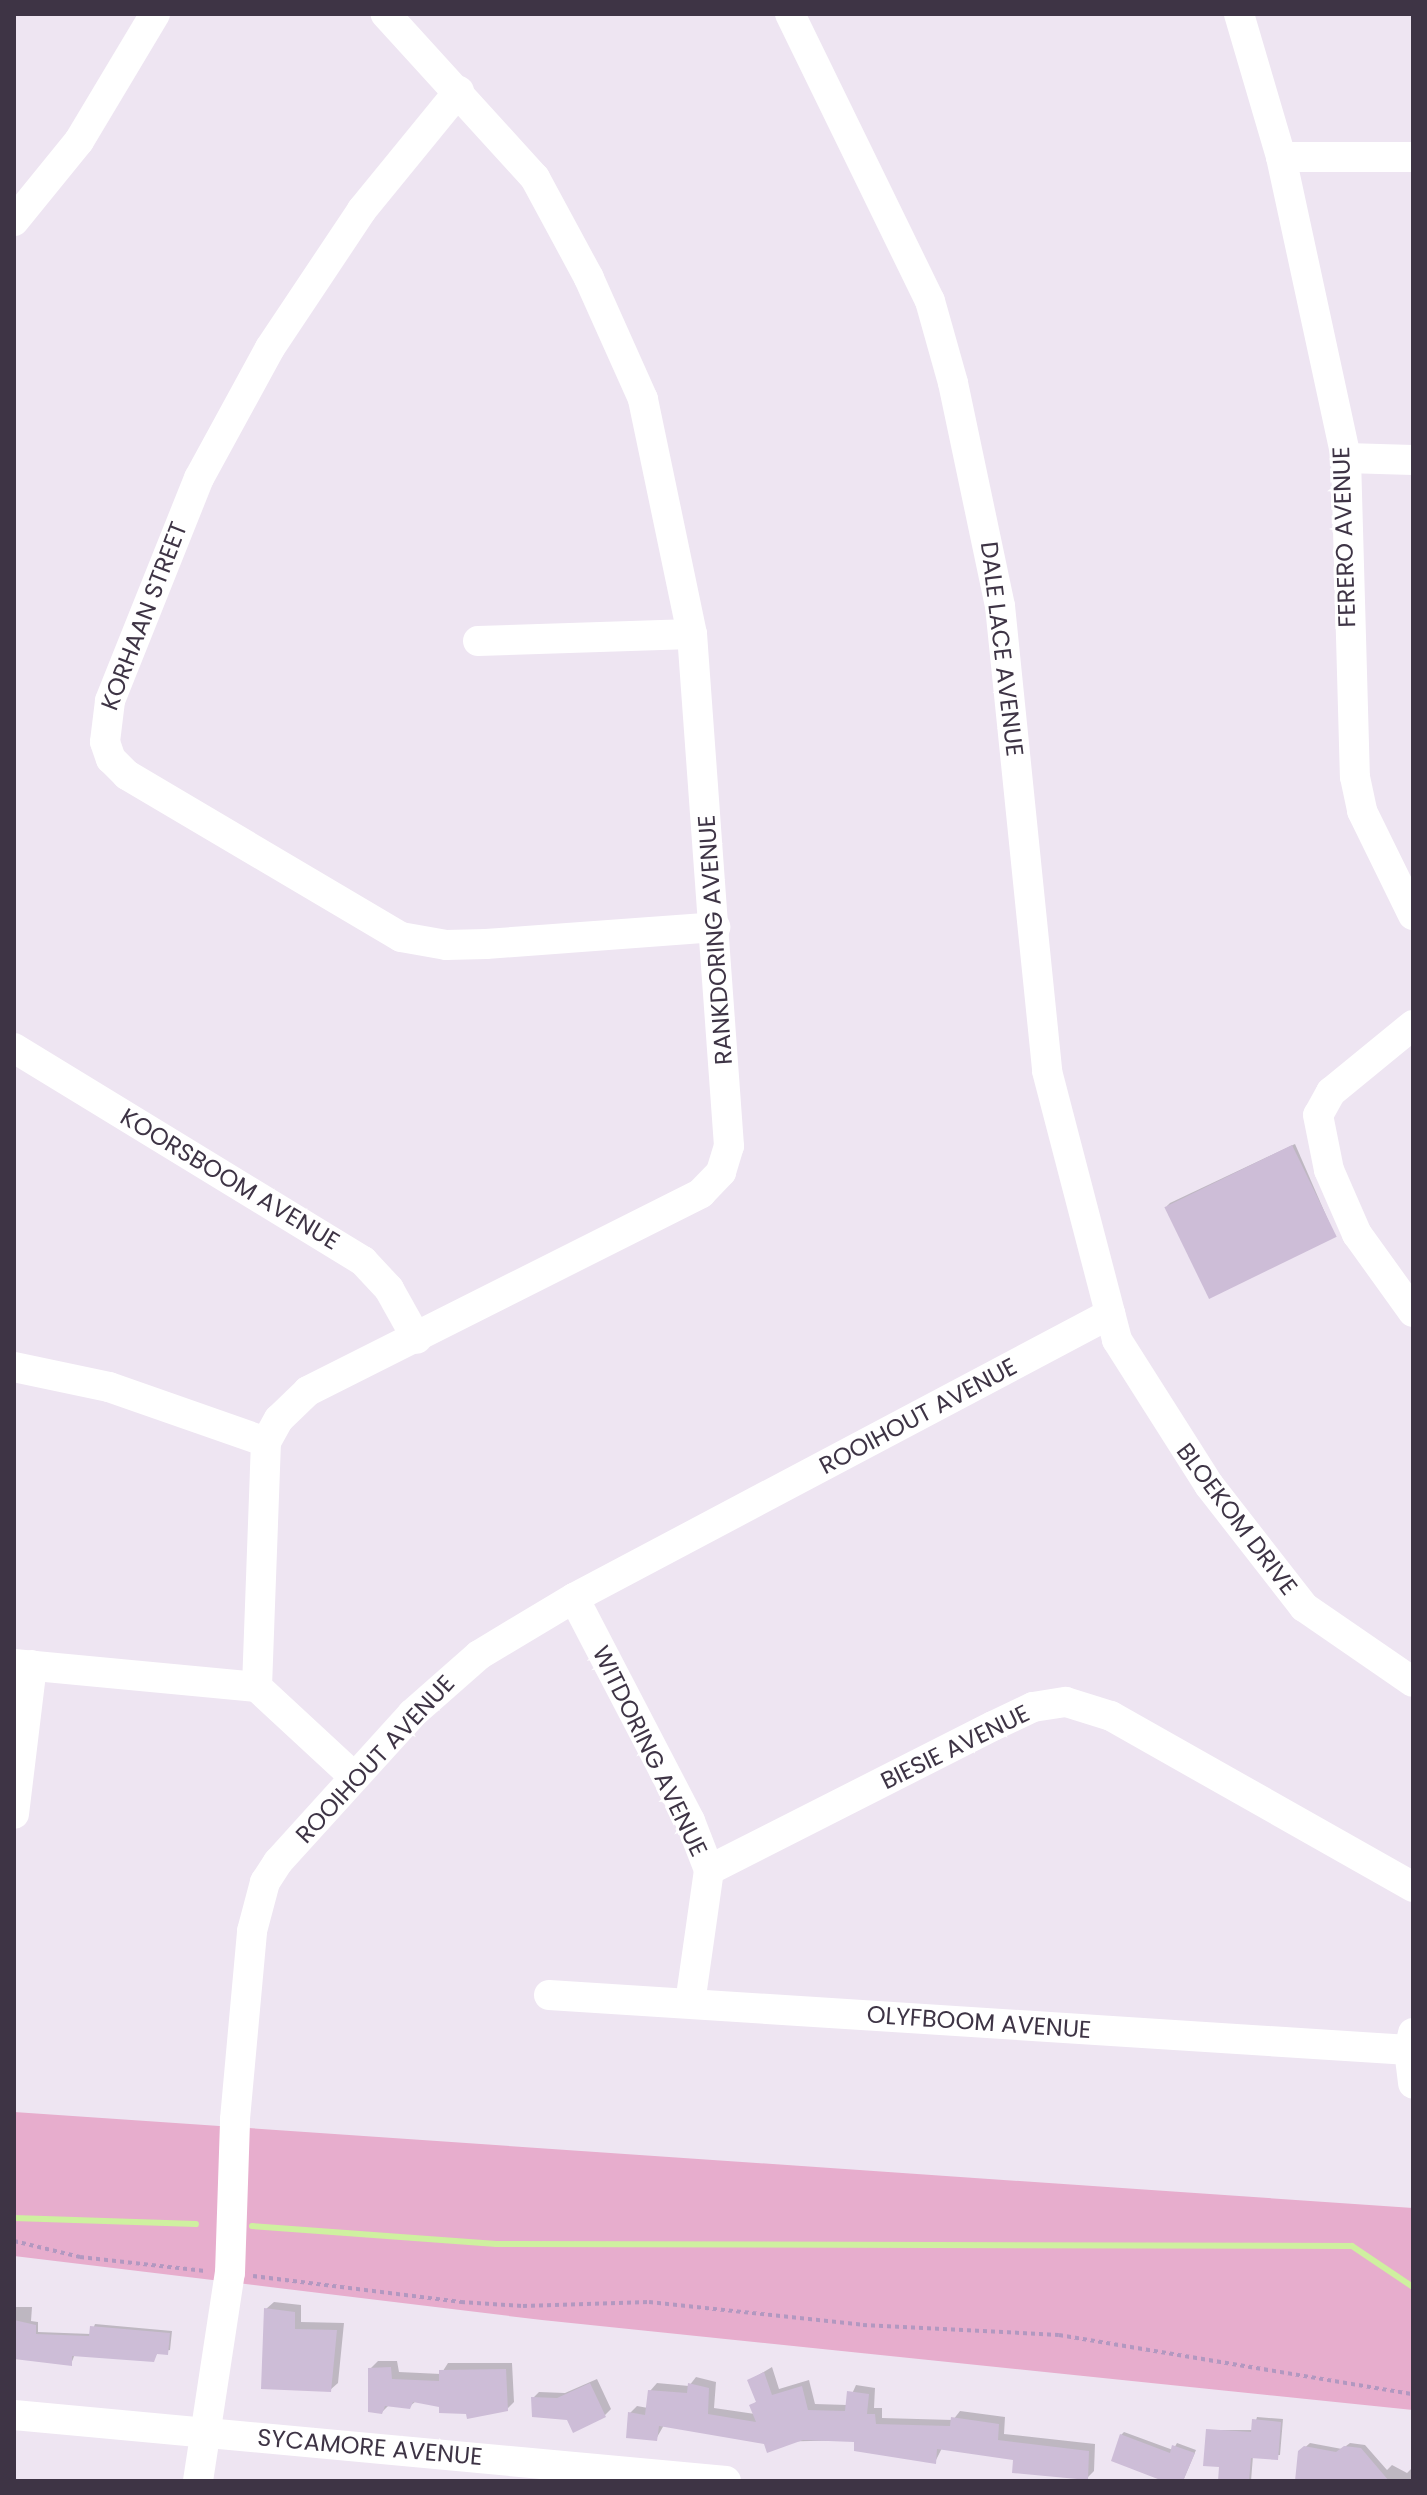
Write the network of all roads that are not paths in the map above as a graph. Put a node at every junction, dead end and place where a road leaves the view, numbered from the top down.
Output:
1 (155, 14) edge
2 (386, 14) edge
3 (790, 14) edge
4 (1239, 14) edge
5 (459, 91) junction
6 (1281, 157) junction
7 (1413, 157) edge
8 (14, 221) edge
9 (1346, 458) junction
10 (1413, 460) edge
11 (692, 634) junction
12 (478, 641) dead end
13 (1413, 915) edge
14 (715, 927) junction
15 (1413, 1025) edge
16 (14, 1048) edge
17 (1413, 1312) edge
18 (1110, 1314) junction
19 (417, 1339) junction
20 (14, 1367) edge
21 (266, 1442) junction
22 (574, 1598) junction
23 (23, 1665) edge
24 (1413, 1682) edge
25 (257, 1687) junction
26 (353, 1776) junction
27 (14, 1814) edge
28 (709, 1870) junction
29 (1413, 1887) edge
30 (549, 1995) dead end
31 (690, 2003) junction
32 (1411, 2041) edge
33 (1413, 2084) edge
34 (14, 2415) edge
35 (202, 2431) junction
36 (198, 2481) edge
37 (726, 2481) edge

1 - 8 street
2 - 5 street, RANKDORING AVENUE
3 - 18 street, DALE LACE AVENUE
4 - 6 street, FERERO AVENUE
5 - 11 street, RANKDORING AVENUE
5 - 14 street, KORHAAN STREET
6 - 7 street
6 - 9 street, FERERO AVENUE
9 - 10 street
9 - 13 street, FERERO AVENUE
11 - 12 street
11 - 14 street, RANKDORING AVENUE
14 - 19 street, RANKDORING AVENUE
15 - 17 street
16 - 19 street, KOORSBOOM AVENUE
18 - 22 street, ROOIHOUT AVENUE
18 - 24 street, BLOEKOM DRIVE
19 - 21 street, RANKDORING AVENUE
20 - 21 street
21 - 25 street
22 - 26 street, ROOIHOUT AVENUE
22 - 28 street, WITDORING AVENUE
23 - 25 street
23 - 27 street
25 - 26 street
26 - 35 street, ROOIHOUT AVENUE
28 - 29 street, BIESIE AVENUE
28 - 31 street, WITDORING AVENUE
30 - 31 street, OLYFBOOM AVENUE
31 - 32 street, OLYFBOOM AVENUE
32 - 33 street
34 - 35 street, SYCAMORE AVENUE
35 - 36 street, ROOIHOUT AVENUE
35 - 37 street, SYCAMORE AVENUE

